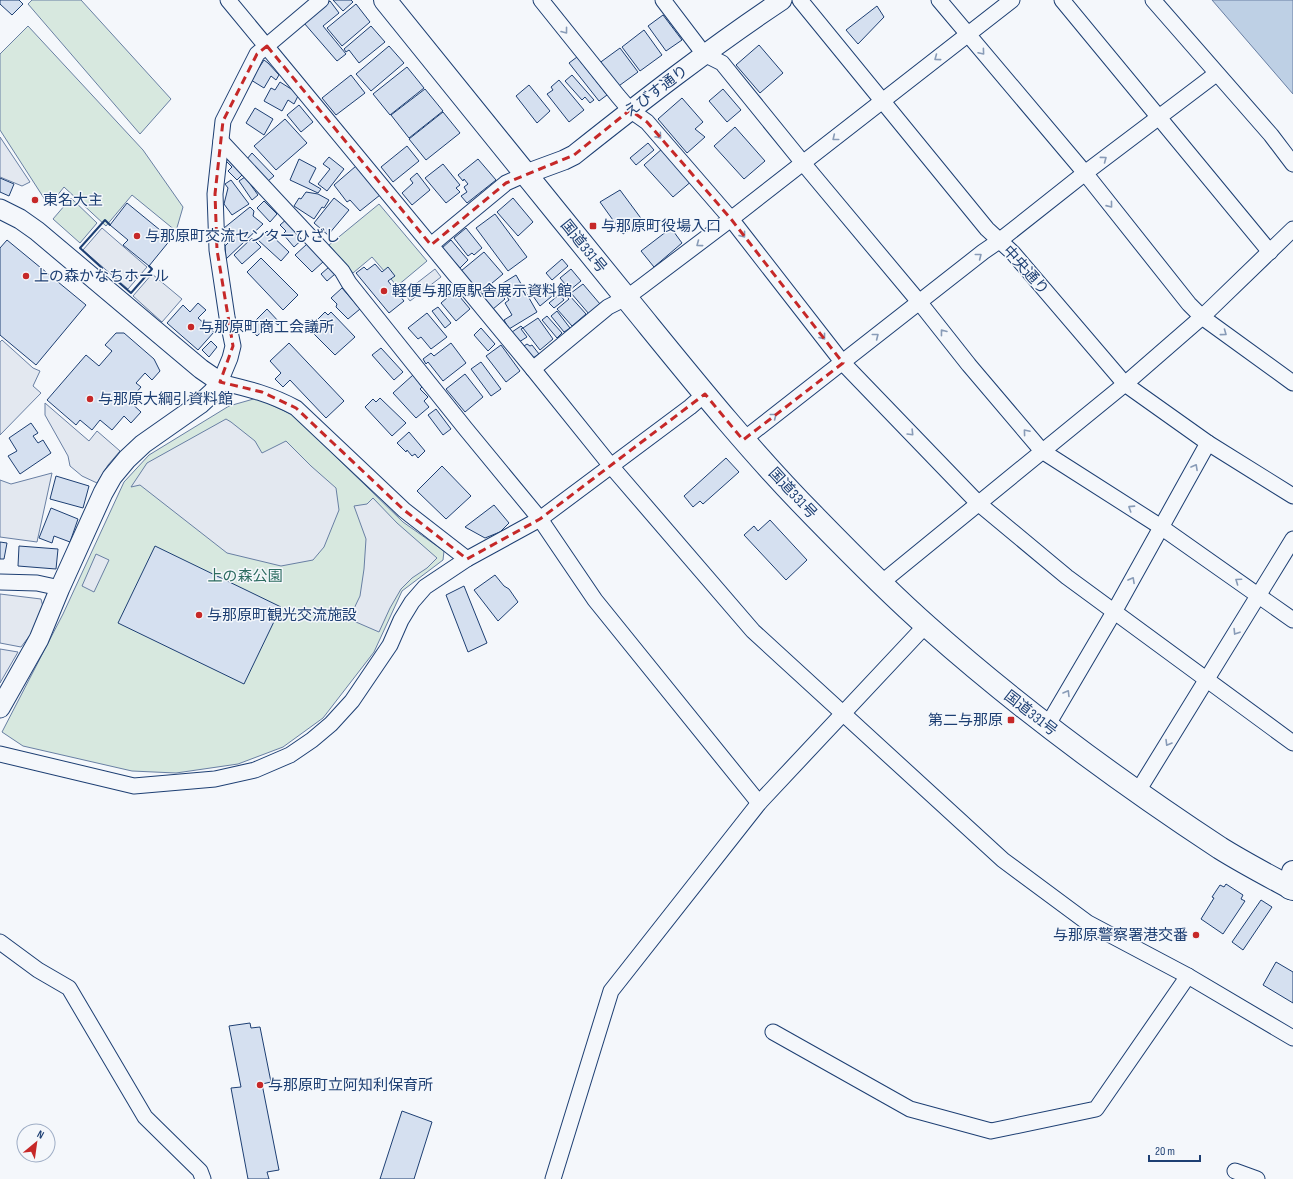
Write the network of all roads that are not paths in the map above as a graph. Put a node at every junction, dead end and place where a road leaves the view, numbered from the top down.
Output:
1 (228, 0) edge
2 (321, 0) edge
3 (385, 0) edge
4 (541, 0) edge
5 (663, 0) edge
6 (782, 0) edge
7 (800, 0) edge
8 (939, 0) edge
9 (1012, 0) edge
10 (1062, 0) edge
11 (1153, 0) edge
12 (968, 35) junction
13 (267, 46) junction
14 (704, 54) junction
15 (1216, 74) junction
16 (883, 100) junction
17 (630, 110) junction
18 (1160, 117) junction
19 (221, 141) junction
20 (803, 164) junction
21 (1293, 164) edge
22 (1085, 173) junction
23 (526, 174) junction
24 (0, 209) edge
25 (731, 219) junction
26 (1293, 229) edge
27 (999, 241) junction
28 (431, 245) junction
29 (1270, 252) junction
30 (626, 298) junction
31 (920, 303) junction
32 (1202, 317) junction
33 (843, 363) junction
34 (533, 369) junction
35 (220, 382) junction
36 (1293, 383) edge
37 (1125, 384) junction
38 (705, 394) junction
39 (743, 440) junction
40 (1208, 443) junction
41 (1042, 451) junction
42 (611, 466) junction
43 (1293, 496) edge
44 (978, 503) junction
45 (540, 519) junction
46 (1161, 528) junction
47 (1293, 539) edge
48 (467, 559) junction
49 (0, 582) edge
50 (881, 583) junction
51 (60, 588) junction
52 (1259, 596) junction
53 (1114, 612) junction
54 (1293, 620) edge
55 (926, 625) junction
56 (1207, 680) junction
57 (0, 708) edge
58 (843, 713) junction
59 (1047, 726) junction
60 (1293, 743) edge
61 (0, 754) edge
62 (1138, 791) junction
63 (759, 803) junction
64 (1292, 883) edge
65 (0, 942) edge
66 (1188, 976) junction
67 (773, 1032) dead end
68 (1293, 1038) edge
69 (1235, 1171) dead end
70 (203, 1179) edge
71 (553, 1179) edge
72 (1257, 1179) edge

1 - 13 street
2 - 13 street
3 - 23 highway, 国道331号
4 -> 17 street
5 - 14 street
6 - 14 street, えびす通り
7 - 16 street, 中央通り
8 - 12 street
9 - 12 street
10 - 18 street
11 - 15 street
12 -> 16 street
12 -> 22 street
13 - 19 street
13 - 28 street
14 - 17 street, えびす通り
14 - 20 street
15 - 18 street
15 - 21 street
16 -> 20 street
16 - 27 street, 中央通り
17 - 23 street, えびす通り
17 -> 25 street
22 -> 18 street
18 - 29 street
19 - 35 street
19 - 45 street
20 - 25 street
20 - 31 street
22 - 27 street
22 -> 32 street
23 - 28 street
23 - 30 highway, 国道331号
24 - 35 street
25 -> 30 street
25 -> 33 street
26 - 29 street
31 -> 27 street
27 - 37 street, 中央通り
28 - 34 street
29 - 32 street
30 - 34 street
30 - 38 highway, 国道331号
33 -> 31 street
41 -> 31 street
32 -> 36 street
32 - 37 street
39 -> 33 street
33 -> 44 street
34 - 42 street
35 - 48 street
35 - 51 street
37 - 40 street, 中央通り
37 - 41 street
38 - 39 highway, 国道331号
38 - 42 street
39 - 50 highway, 国道331号
40 - 43 street, 中央通り
46 -> 40 street
41 - 44 street
46 -> 41 street
42 - 45 street
42 - 58 street
44 - 50 street
44 - 53 street
45 - 48 street
45 - 63 street
52 -> 46 street
53 -> 46 street
47 - 52 street
48 - 61 street
49 - 51 street
50 - 55 highway, 国道331号
51 - 57 street
52 - 54 street
52 -> 56 street
53 - 56 street
59 -> 53 street
55 - 58 street
55 - 59 highway, 国道331号
56 - 60 street
56 -> 62 street
58 - 63 street
58 - 66 street
59 - 62 highway, 国道331号
62 - 64 highway, 国道331号
63 - 71 street
65 - 70 street
66 - 67 street
66 - 68 street
69 - 72 street

